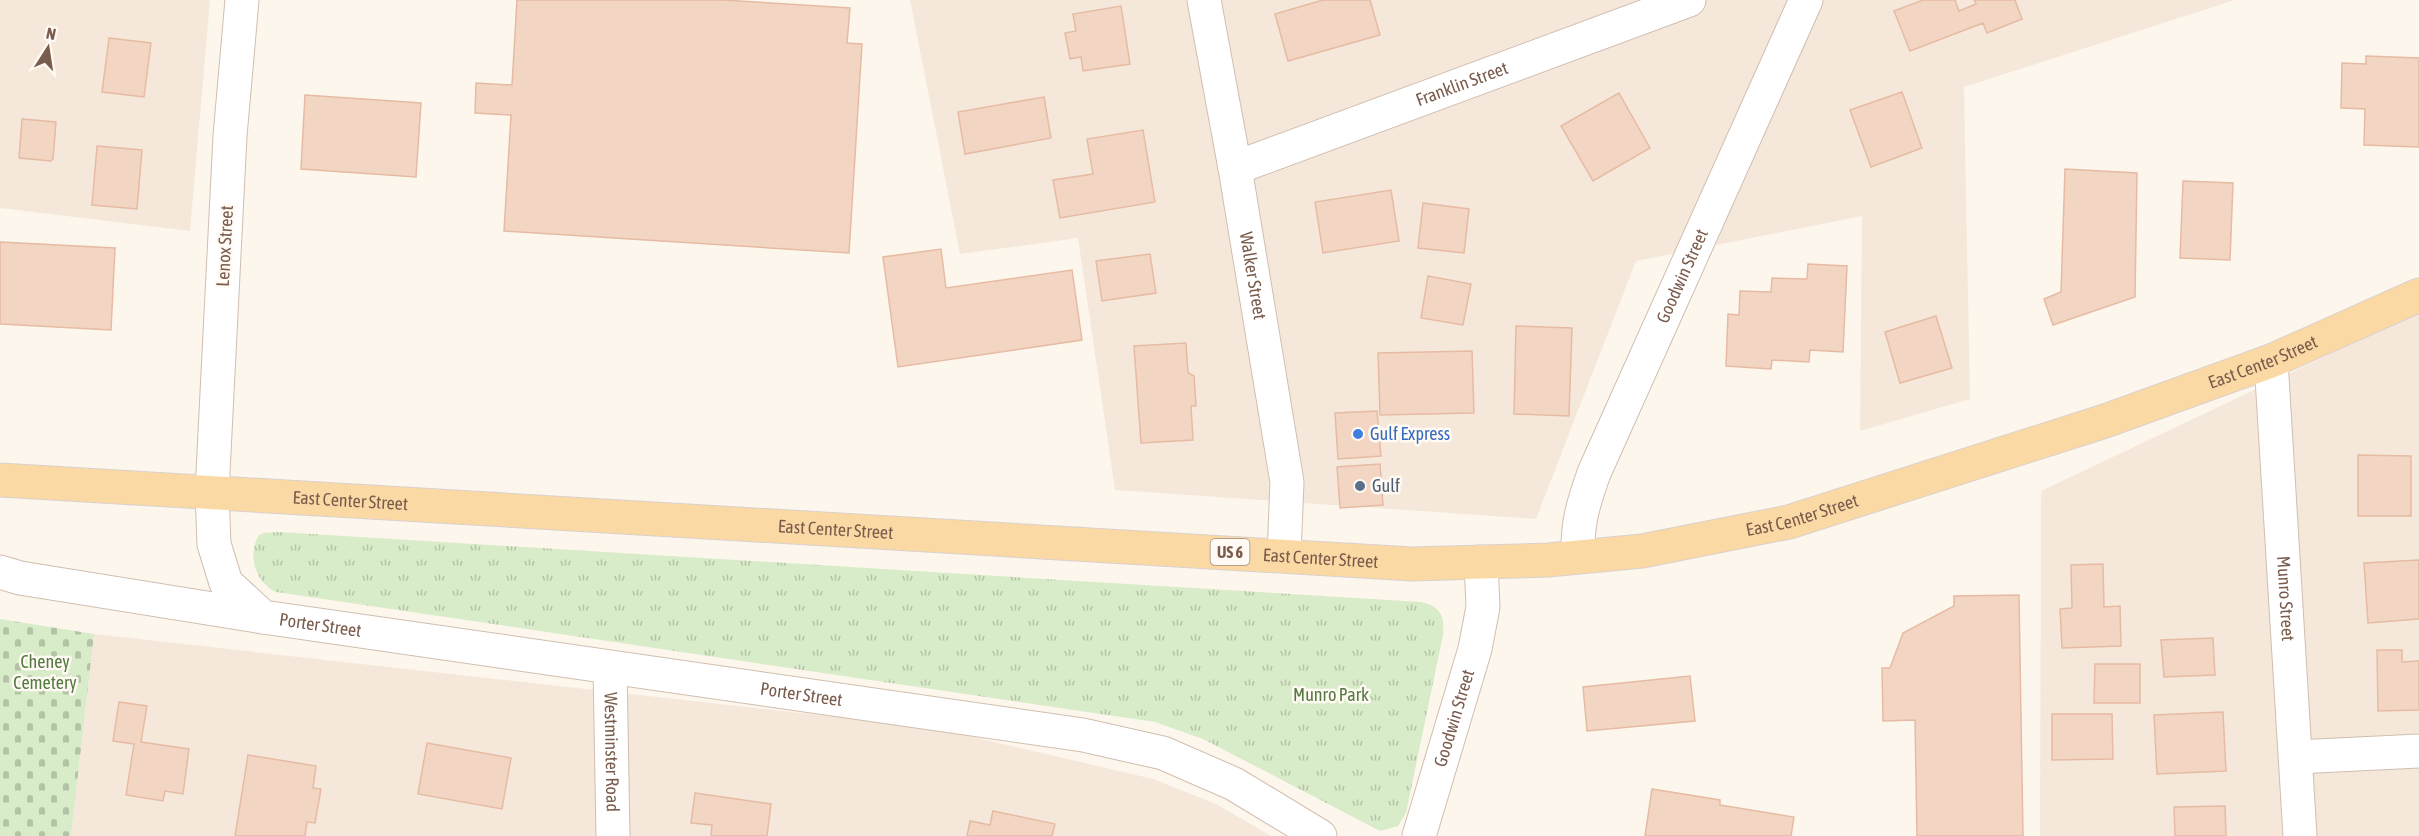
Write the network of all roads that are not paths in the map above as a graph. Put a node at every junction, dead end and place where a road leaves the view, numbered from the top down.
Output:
1 (242, 0) edge
2 (1204, 0) edge
3 (1689, 0) edge
4 (1806, 0) edge
5 (1235, 168) junction
6 (2419, 295) edge
7 (2271, 361) junction
8 (0, 480) edge
9 (212, 492) junction
10 (1284, 555) junction
11 (1578, 557) junction
12 (1481, 562) junction
13 (0, 572) edge
14 (263, 617) junction
15 (610, 668) junction
16 (2419, 751) edge
17 (2296, 756) junction
18 (613, 836) edge
19 (1320, 836) edge
20 (1419, 836) edge
21 (2300, 836) edge

1 - 9 street, Lenox Street
2 - 5 street, Walker Street
3 - 5 street, Franklin Street
4 - 11 street, Goodwin Street
5 - 10 street, Walker Street
6 - 7 main road, East Center Street / US 6
7 - 11 main road, East Center Street / US 6
7 - 17 street, Munro Street
8 - 9 main road, East Center Street / US 6
9 - 10 main road, East Center Street / US 6
9 - 14 street, Porter Street
10 - 12 main road, East Center Street / US 6
11 - 12 main road, East Center Street / US 6
12 - 20 street, Goodwin Street
13 - 14 street, Porter Street
14 - 15 street, Porter Street
15 - 18 street, Westminster Road
15 - 19 street, Porter Street
16 - 17 street
17 - 21 street, Munro Street

